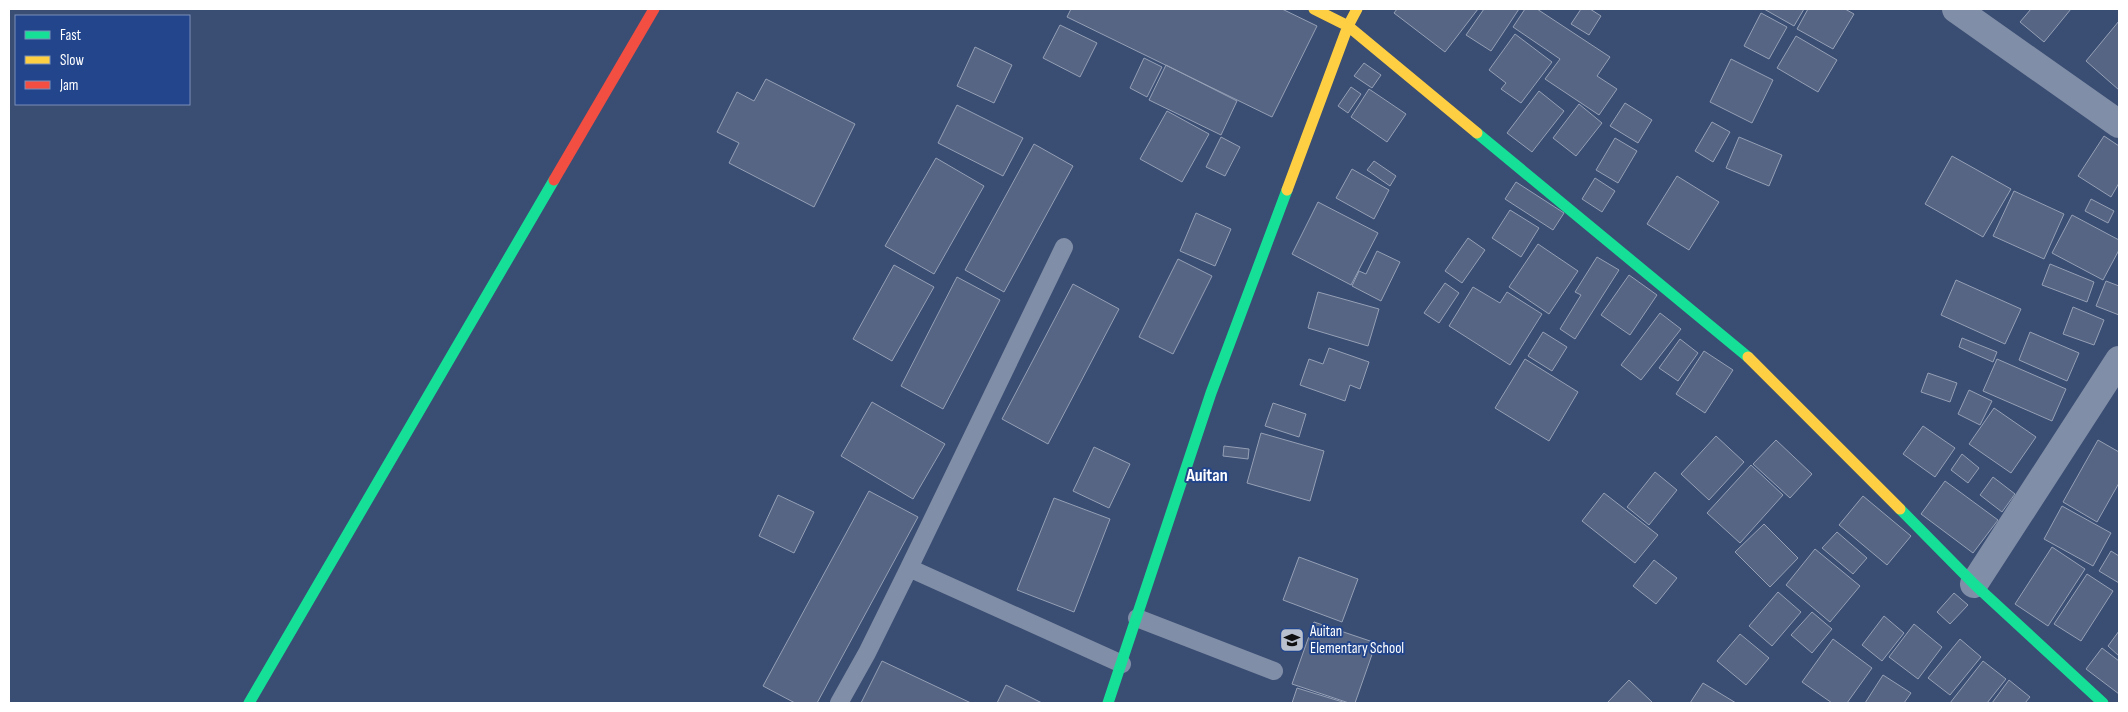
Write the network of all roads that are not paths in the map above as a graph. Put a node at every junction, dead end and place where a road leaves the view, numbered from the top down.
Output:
1 (654, 9) edge
2 (1314, 9) edge
3 (1357, 9) edge
4 (1956, 9) edge
5 (1348, 26) junction
6 (2119, 124) edge
7 (1064, 247) dead end
8 (2119, 360) edge
9 (909, 568) junction
10 (1974, 584) junction
11 (1137, 618) junction
12 (1122, 664) junction
13 (1274, 671) dead end
14 (249, 703) edge
15 (839, 703) edge
16 (1108, 703) edge
17 (2103, 703) edge

1 - 14 street
2 - 5 street
3 - 5 street
4 - 6 street
5 - 10 street
5 - 11 street
7 - 9 lane
8 - 10 street
9 - 12 lane
9 - 15 lane
10 - 17 street
11 - 12 street
11 - 13 lane
12 - 16 street

